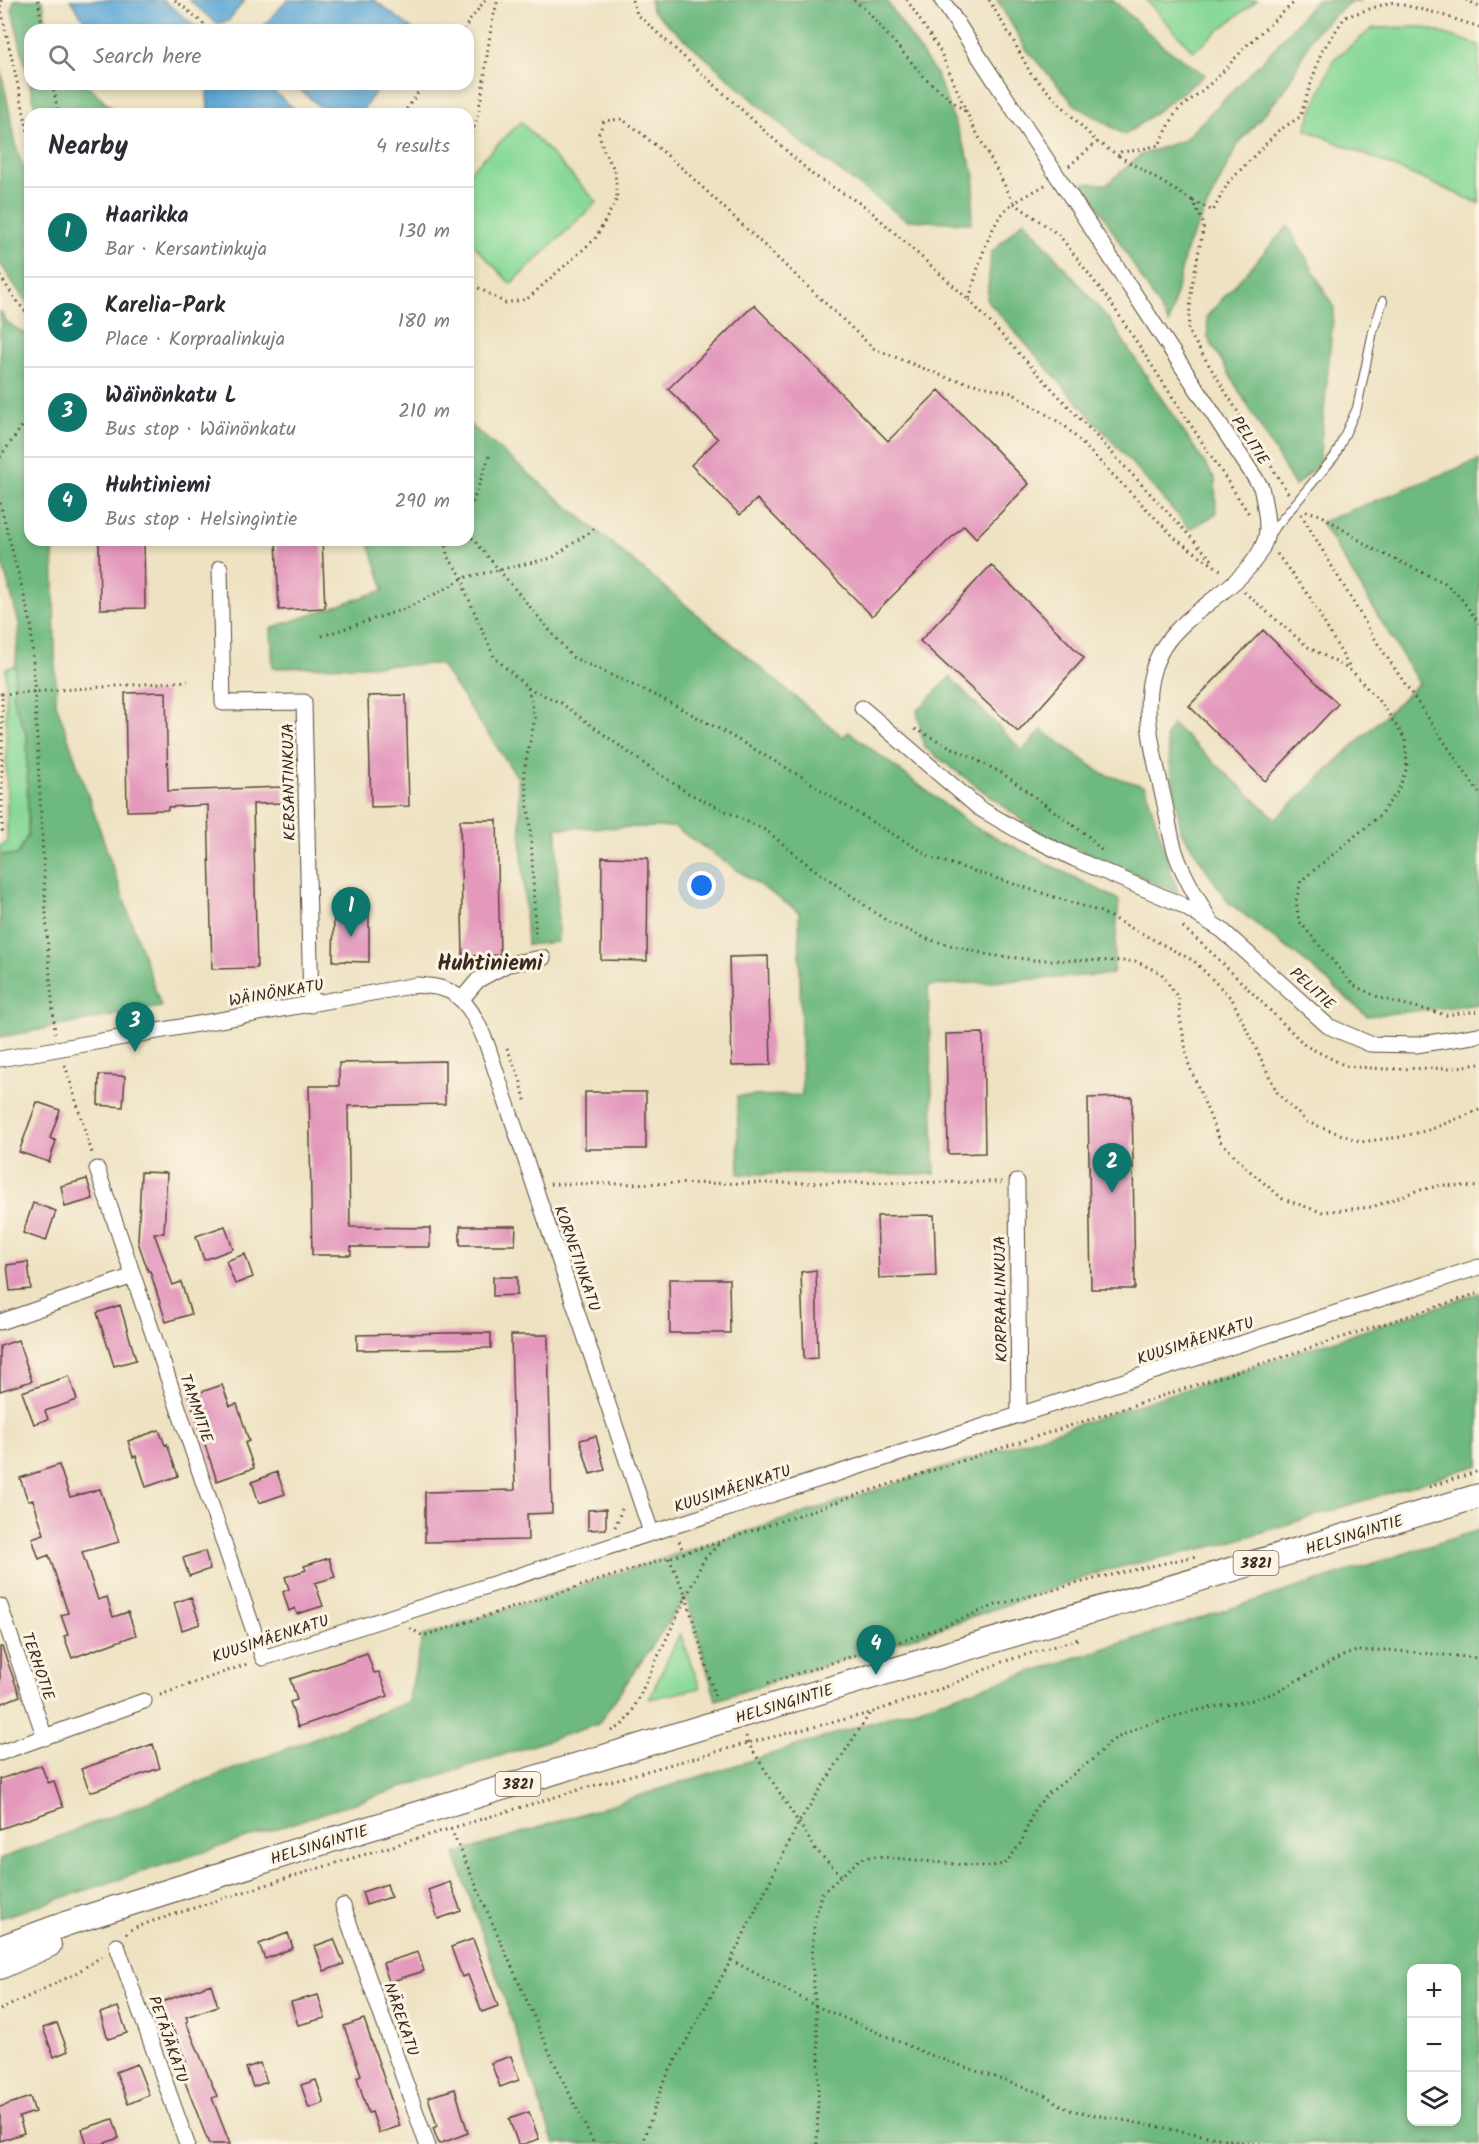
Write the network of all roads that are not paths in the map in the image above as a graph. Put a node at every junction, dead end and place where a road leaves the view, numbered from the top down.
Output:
1 (942, 0) edge
2 (1383, 301) dead end
3 (1266, 540) junction
4 (220, 568) dead end
5 (861, 708) dead end
6 (1211, 923) junction
7 (540, 959) road end
8 (462, 999) junction
9 (311, 1005) junction
10 (1479, 1035) edge
11 (0, 1059) edge
12 (97, 1169) road end
13 (1017, 1182) road end
14 (1479, 1267) edge
15 (134, 1276) junction
16 (0, 1322) edge
17 (1019, 1416) junction
18 (1479, 1496) edge
19 (651, 1532) junction
20 (0, 1606) edge
21 (263, 1658) joint
22 (144, 1701) road end
23 (45, 1738) junction
24 (0, 1753) edge
25 (160, 1895) junction
26 (343, 1906) dead end
27 (117, 1946) road end
28 (0, 1948) edge
29 (0, 1967) edge
30 (187, 2144) edge
31 (427, 2144) edge

1 - 3 street, PELITIE
2 - 3 lane
3 - 6 street, PELITIE
4 - 9 street, KERSANTINKUJA
5 - 6 street, PELITIE
6 - 10 street, PELITIE
7 - 8 street
8 - 9 street, WÄINÖNKATU
8 - 19 street, KORNETINKATU
9 - 11 street, WÄINÖNKATU
12 - 15 street, TAMMITIE
13 - 17 street, KORPRAALINKUJA
14 - 17 street, KUUSIMÄENKATU
15 - 16 street
15 - 21 street, TAMMITIE
17 - 19 street, KUUSIMÄENKATU
18 - 25 main road, HELSINGINTIE / 3821
19 - 21 street, KUUSIMÄENKATU
20 - 23 street, TERHOTIE
22 - 23 street
23 - 24 street
25 - 28 main road, HELSINGINTIE / 3821
25 - 29 main road, HELSINGINTIE / 3821
26 - 31 street, NÄREKATU
27 - 30 street, PETÄJÄKATU

